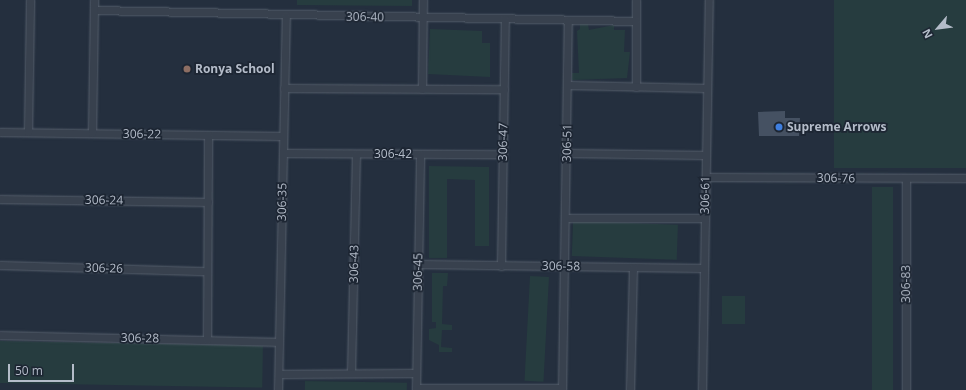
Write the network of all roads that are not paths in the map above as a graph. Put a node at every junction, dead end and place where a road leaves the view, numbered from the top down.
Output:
1 (30, 0) edge
2 (94, 0) edge
3 (423, 0) edge
4 (636, 0) edge
5 (709, 0) edge
6 (94, 10) junction
7 (286, 15) junction
8 (423, 18) junction
9 (505, 19) junction
10 (568, 20) junction
11 (636, 21) junction
12 (568, 85) junction
13 (636, 87) junction
14 (284, 88) junction
15 (707, 88) junction
16 (422, 89) junction
17 (504, 89) junction
18 (0, 132) edge
19 (28, 132) junction
20 (92, 133) junction
21 (208, 135) junction
22 (283, 136) junction
23 (283, 153) junction
24 (566, 153) junction
25 (356, 154) junction
26 (420, 154) junction
27 (503, 154) junction
28 (706, 155) junction
29 (706, 177) junction
30 (906, 178) junction
31 (966, 178) edge
32 (0, 198) edge
33 (208, 202) junction
34 (565, 218) junction
35 (705, 218) junction
36 (418, 264) junction
37 (0, 265) edge
38 (501, 266) junction
39 (564, 266) junction
40 (633, 267) junction
41 (704, 268) junction
42 (208, 271) junction
43 (0, 335) edge
44 (207, 340) junction
45 (279, 342) junction
46 (351, 373) junction
47 (416, 373) junction
48 (279, 374) junction
49 (416, 389) edge
50 (493, 389) edge
51 (562, 389) edge
52 (278, 390) edge
53 (630, 390) edge
54 (702, 390) edge
55 (906, 390) edge

1 - 19 street
2 - 6 street
3 - 8 street
4 - 11 street
5 - 15 street, 306-61
6 - 7 street, 306-40
6 - 20 street
7 - 8 street, 306-40
7 - 14 street, 306-35
8 - 9 street, 306-40
8 - 16 street
9 - 10 street, 306-40
9 - 17 street, 306-47
10 - 11 street, 306-40
10 - 12 street, 306-51
11 - 13 street
12 - 13 street
12 - 24 street, 306-51
13 - 15 street
14 - 16 street
14 - 22 street, 306-35
15 - 28 street, 306-61
16 - 17 street
17 - 27 street, 306-47
18 - 19 street, 306-22
19 - 20 street, 306-22
20 - 21 street, 306-22
21 - 22 street, 306-22
21 - 33 street
22 - 23 street, 306-35
23 - 25 street, 306-42
23 - 45 street, 306-35
24 - 28 street
24 - 34 street, 306-51
25 - 26 street, 306-42
25 - 46 street, 306-43
26 - 27 street, 306-42
26 - 36 street, 306-45
27 - 38 street, 306-47
28 - 29 street, 306-61
29 - 30 street, 306-76
29 - 35 street, 306-61
30 - 31 street, 306-76
30 - 55 street, 306-83
32 - 33 street, 306-24
33 - 42 street
34 - 35 street
34 - 39 street, 306-51
35 - 41 street, 306-61
36 - 38 street, 306-58
36 - 47 street, 306-45
37 - 42 street, 306-26
38 - 39 street, 306-58
39 - 40 street, 306-58
39 - 51 street, 306-51
40 - 41 street, 306-58
40 - 53 street
41 - 54 street, 306-61
42 - 44 street
43 - 44 street, 306-28
44 - 45 street, 306-28
45 - 48 street, 306-35
46 - 47 street
46 - 48 street
47 - 49 street, 306-45
48 - 52 street, 306-35
49 - 50 street
50 - 51 street

